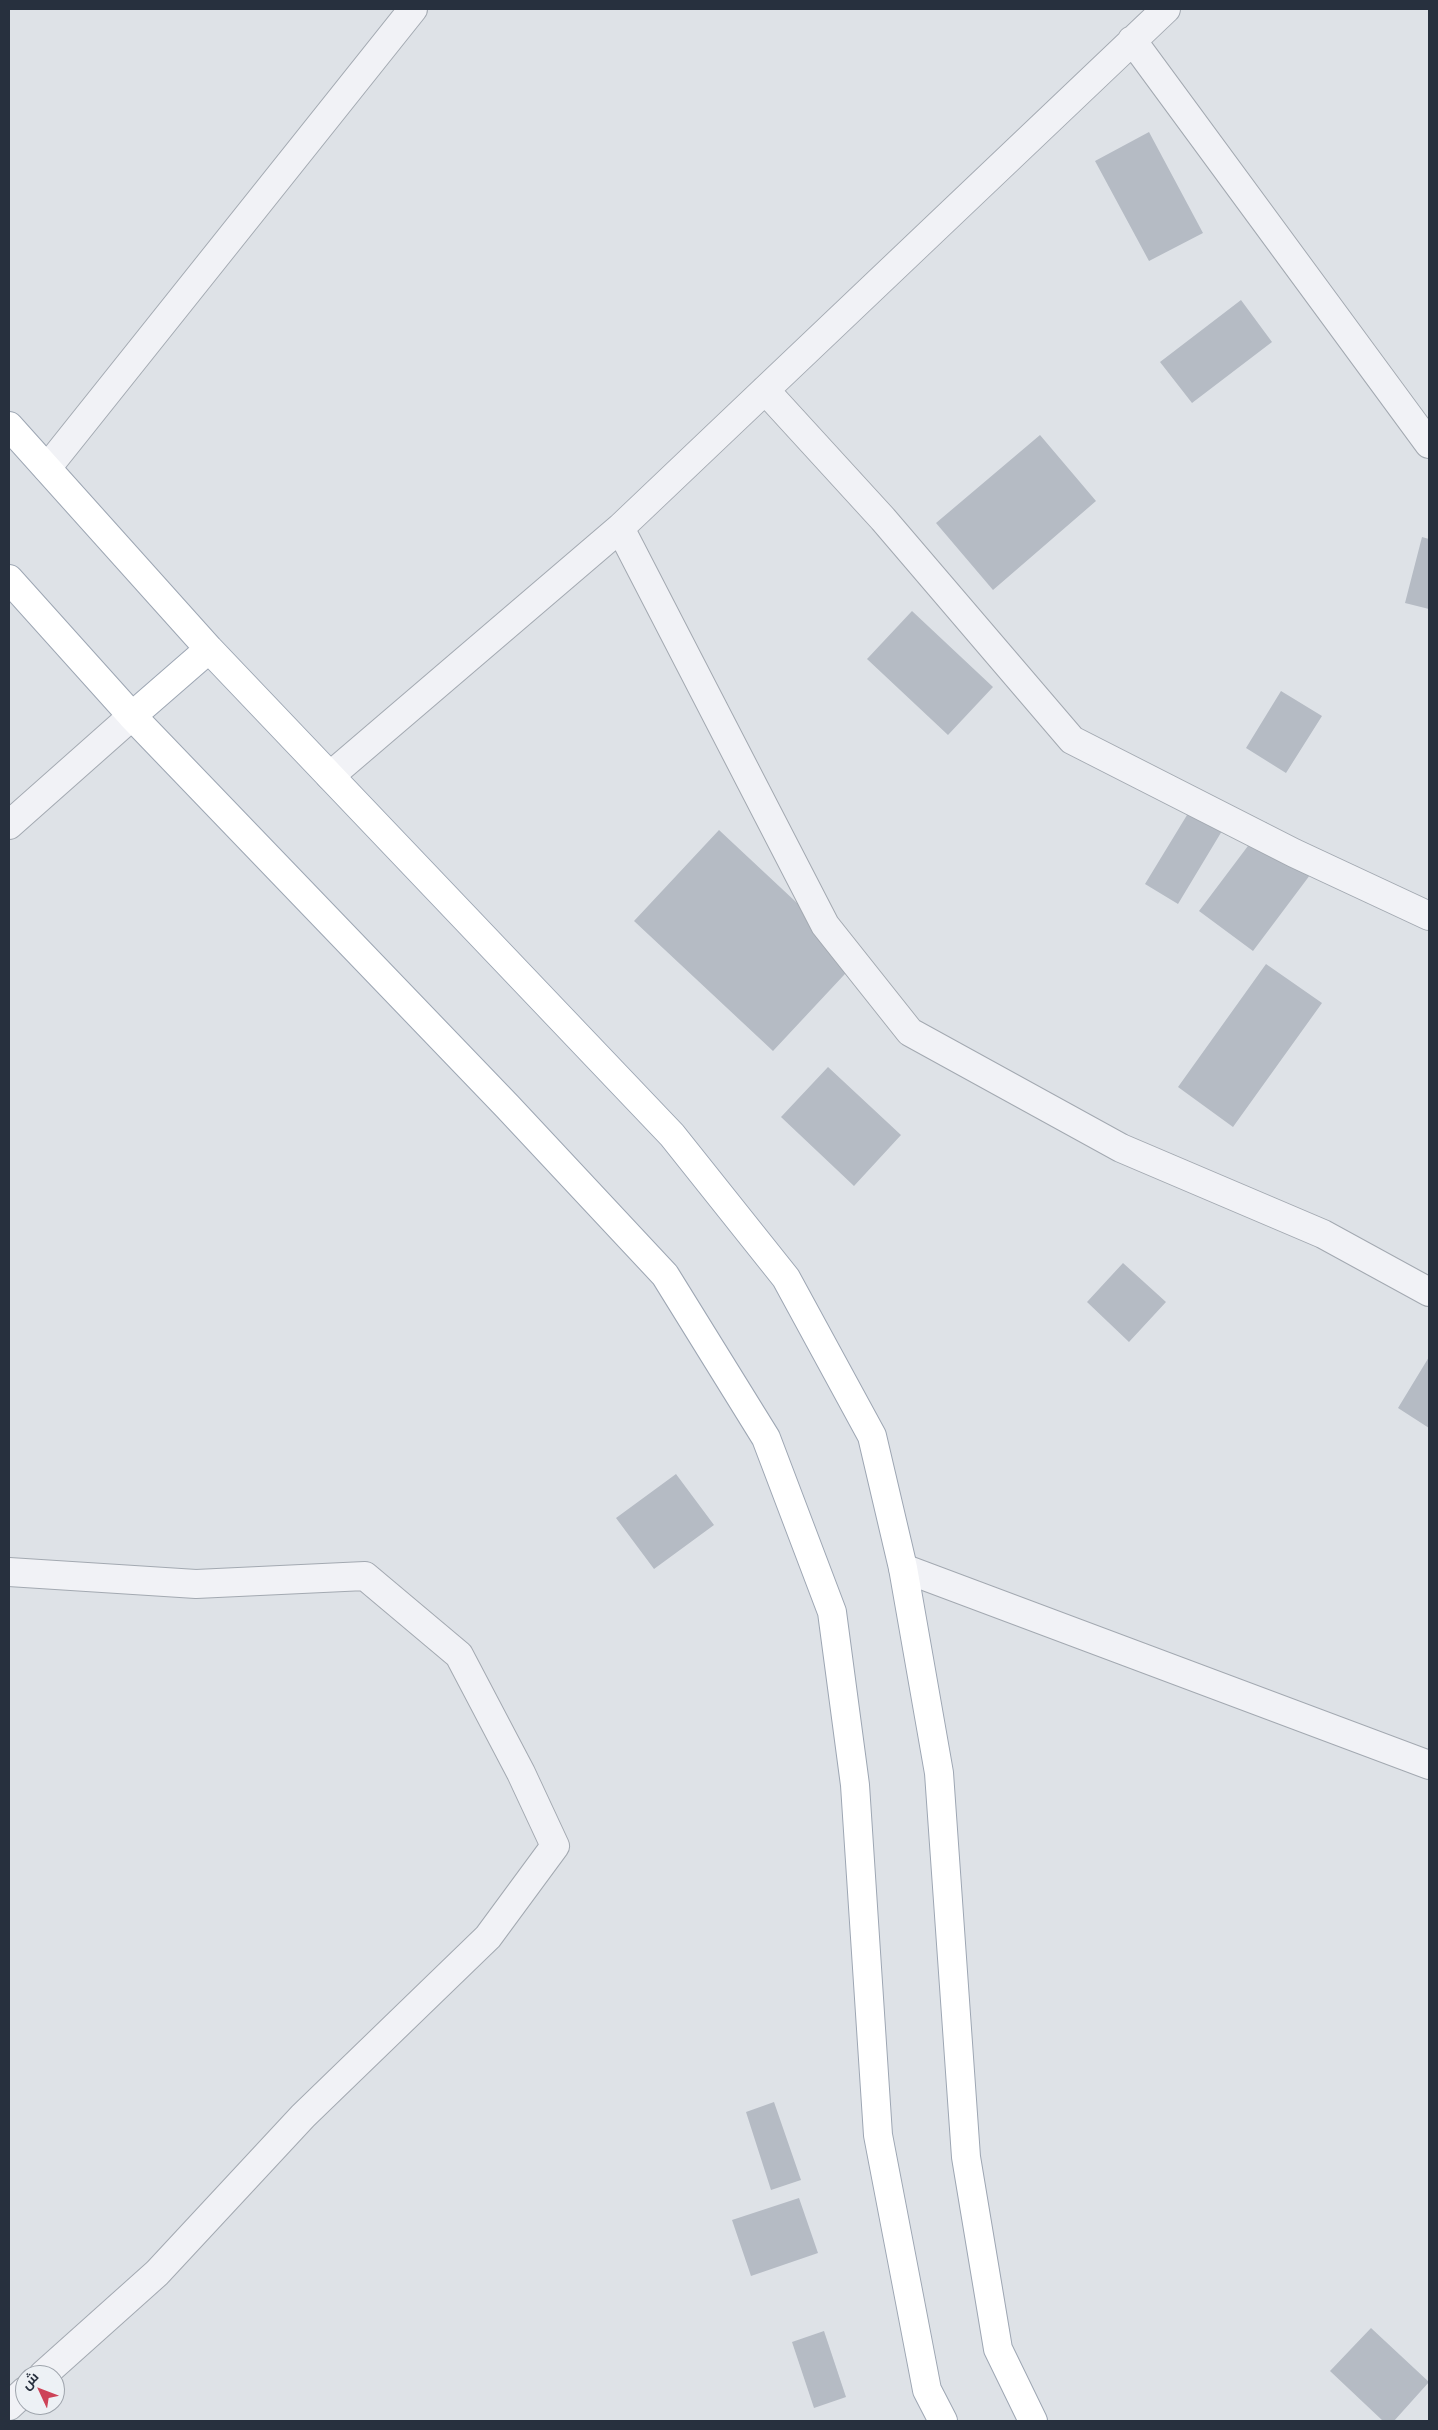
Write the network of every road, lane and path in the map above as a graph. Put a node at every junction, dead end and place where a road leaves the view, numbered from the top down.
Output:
1 (414, 9) edge
2 (1166, 9) edge
3 (1132, 40) junction
4 (765, 390) junction
5 (9, 426) edge
6 (1429, 444) edge
7 (47, 468) junction
8 (620, 528) junction
9 (9, 579) edge
10 (210, 649) junction
11 (132, 716) junction
12 (330, 776) junction
13 (9, 825) edge
14 (1429, 916) edge
15 (1429, 1292) edge
16 (903, 1568) junction
17 (9, 1572) edge
18 (1429, 1765) edge
19 (54, 2365) edge
20 (943, 2421) edge
21 (1033, 2421) edge

1 - 7 street
2 - 3 street
3 - 4 street
3 - 6 street
4 - 8 street
4 - 14 street
5 - 7 main road
7 - 10 main road
8 - 12 street
8 - 15 street
9 - 11 main road
10 - 11 main road
10 - 12 main road
11 - 13 street
11 - 20 main road
12 - 16 main road
16 - 18 street
16 - 21 main road
17 - 19 street

